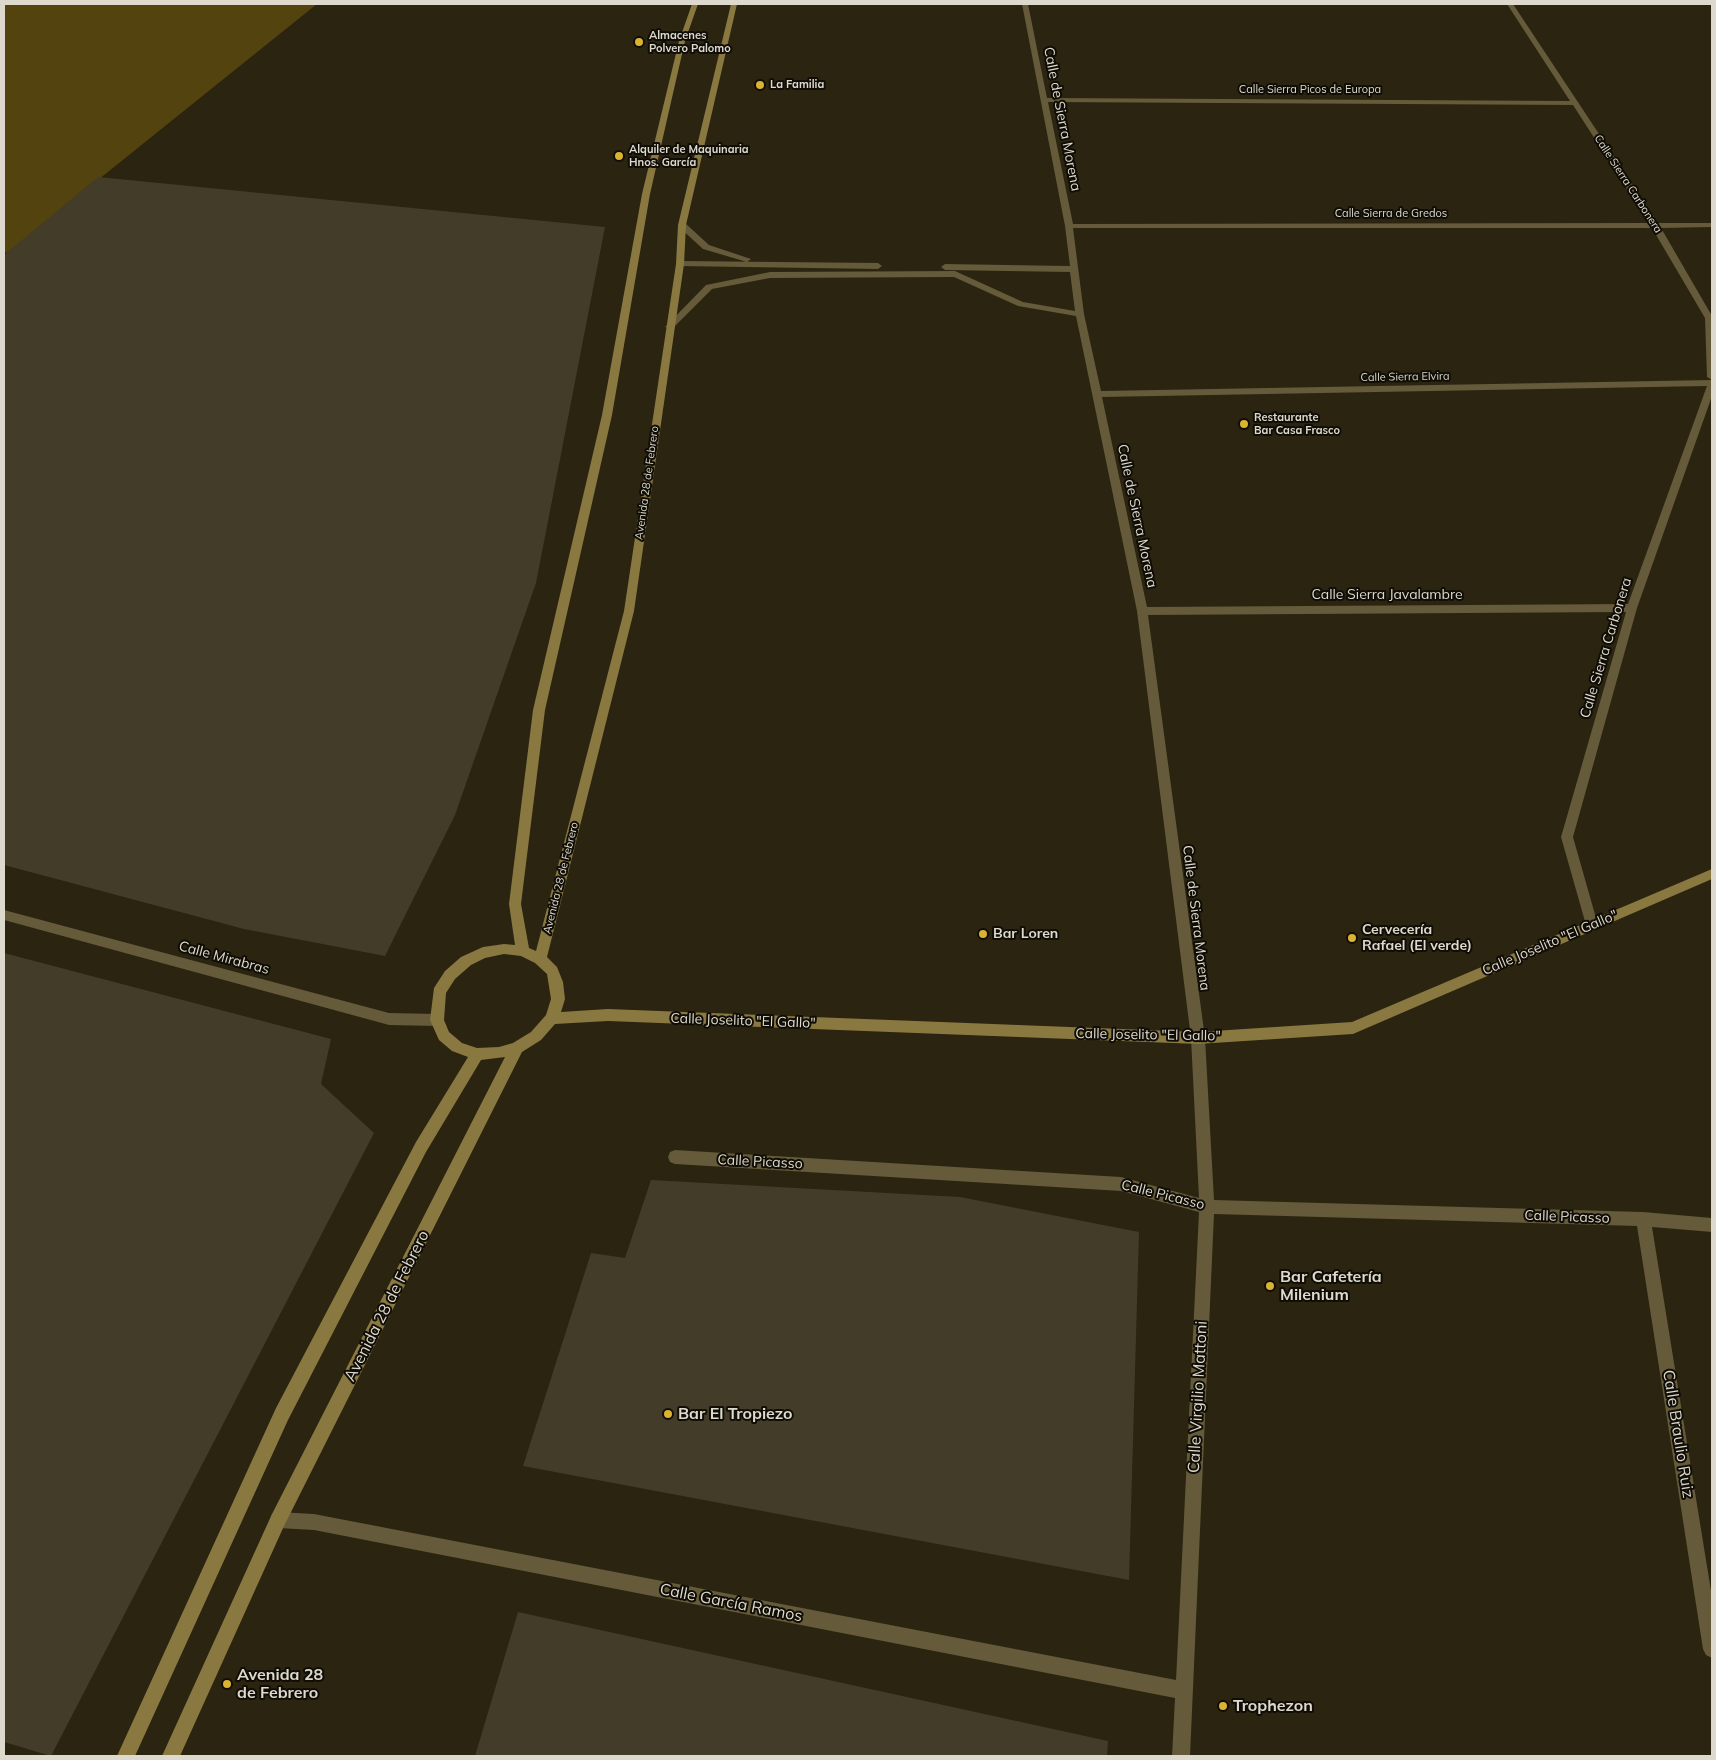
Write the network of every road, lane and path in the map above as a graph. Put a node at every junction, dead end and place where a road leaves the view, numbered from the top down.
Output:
1 (694, 4) edge
2 (734, 4) edge
3 (1025, 4) edge
4 (1510, 4) edge
5 (1046, 100) junction
6 (1575, 103) junction
7 (682, 224) junction
8 (1655, 224) junction
9 (1712, 225) edge
10 (1069, 226) junction
11 (680, 264) junction
12 (772, 265) junction
13 (1073, 269) junction
14 (1080, 314) junction
15 (670, 327) junction
16 (1712, 377) edge
17 (1712, 383) edge
18 (1097, 394) junction
19 (1632, 608) junction
20 (1142, 611) junction
21 (1712, 874) edge
22 (4, 915) edge
23 (1592, 925) junction
24 (522, 951) junction
25 (540, 959) junction
26 (552, 1018) junction
27 (437, 1020) junction
28 (1198, 1038) junction
29 (517, 1048) junction
30 (477, 1054) junction
31 (675, 1157) dead end
32 (1207, 1207) junction
33 (1643, 1219) junction
34 (1712, 1225) edge
35 (278, 1520) junction
36 (1712, 1649) edge
37 (1184, 1691) junction
38 (126, 1756) edge
39 (171, 1756) edge
40 (1181, 1756) edge

1 - 24 main road
2 - 7 main road, Avenida 28 de Febrero
3 - 5 street, Calle de Sierra Morena
4 - 6 street, Calle Sierra Carbonera
5 - 6 street, Calle Sierra Picos de Europa
5 - 10 street, Calle de Sierra Morena
6 - 8 street, Calle Sierra Carbonera
7 - 11 main road, Avenida 28 de Febrero
7 - 12 street
8 - 9 street, Calle Sierra de Gredos
8 - 10 street, Calle Sierra de Gredos
8 - 16 street, Calle Sierra Carbonera
10 - 13 street, Calle de Sierra Morena
11 - 12 street
11 - 15 main road, Avenida 28 de Febrero
12 - 13 street
13 - 14 street, Calle de Sierra Morena
14 - 15 street
14 - 18 street, Calle de Sierra Morena
15 - 25 main road, Avenida 28 de Febrero
17 - 18 street, Calle Sierra Elvira
17 - 19 street, Calle Sierra Carbonera
18 - 20 street, Calle de Sierra Morena
19 - 20 street, Calle Sierra Javalambre
19 - 23 street, Calle Sierra Carbonera
20 - 28 street, Calle de Sierra Morena
21 - 23 main road, Calle Joselito "El Gallo"
22 - 27 street, Calle Mirabras
23 - 28 main road, Calle Joselito "El Gallo"
24 - 25 main road
24 - 27 main road
25 - 26 main road
26 - 28 main road, Calle Joselito "El Gallo"
26 - 29 main road
27 - 30 main road
28 - 32 street, Calle Virgilio Mattoni
29 - 30 main road
29 - 35 main road, Avenida 28 de Febrero
30 - 38 main road
31 - 32 street, Calle Picasso
32 - 33 street, Calle Picasso
32 - 37 street, Calle Virgilio Mattoni
33 - 34 street, Calle Picasso
33 - 36 street, Calle Braulio Ruiz
35 - 37 street, Calle García Ramos
35 - 39 main road, Avenida 28 de Febrero
37 - 40 street, Calle Virgilio Mattoni

